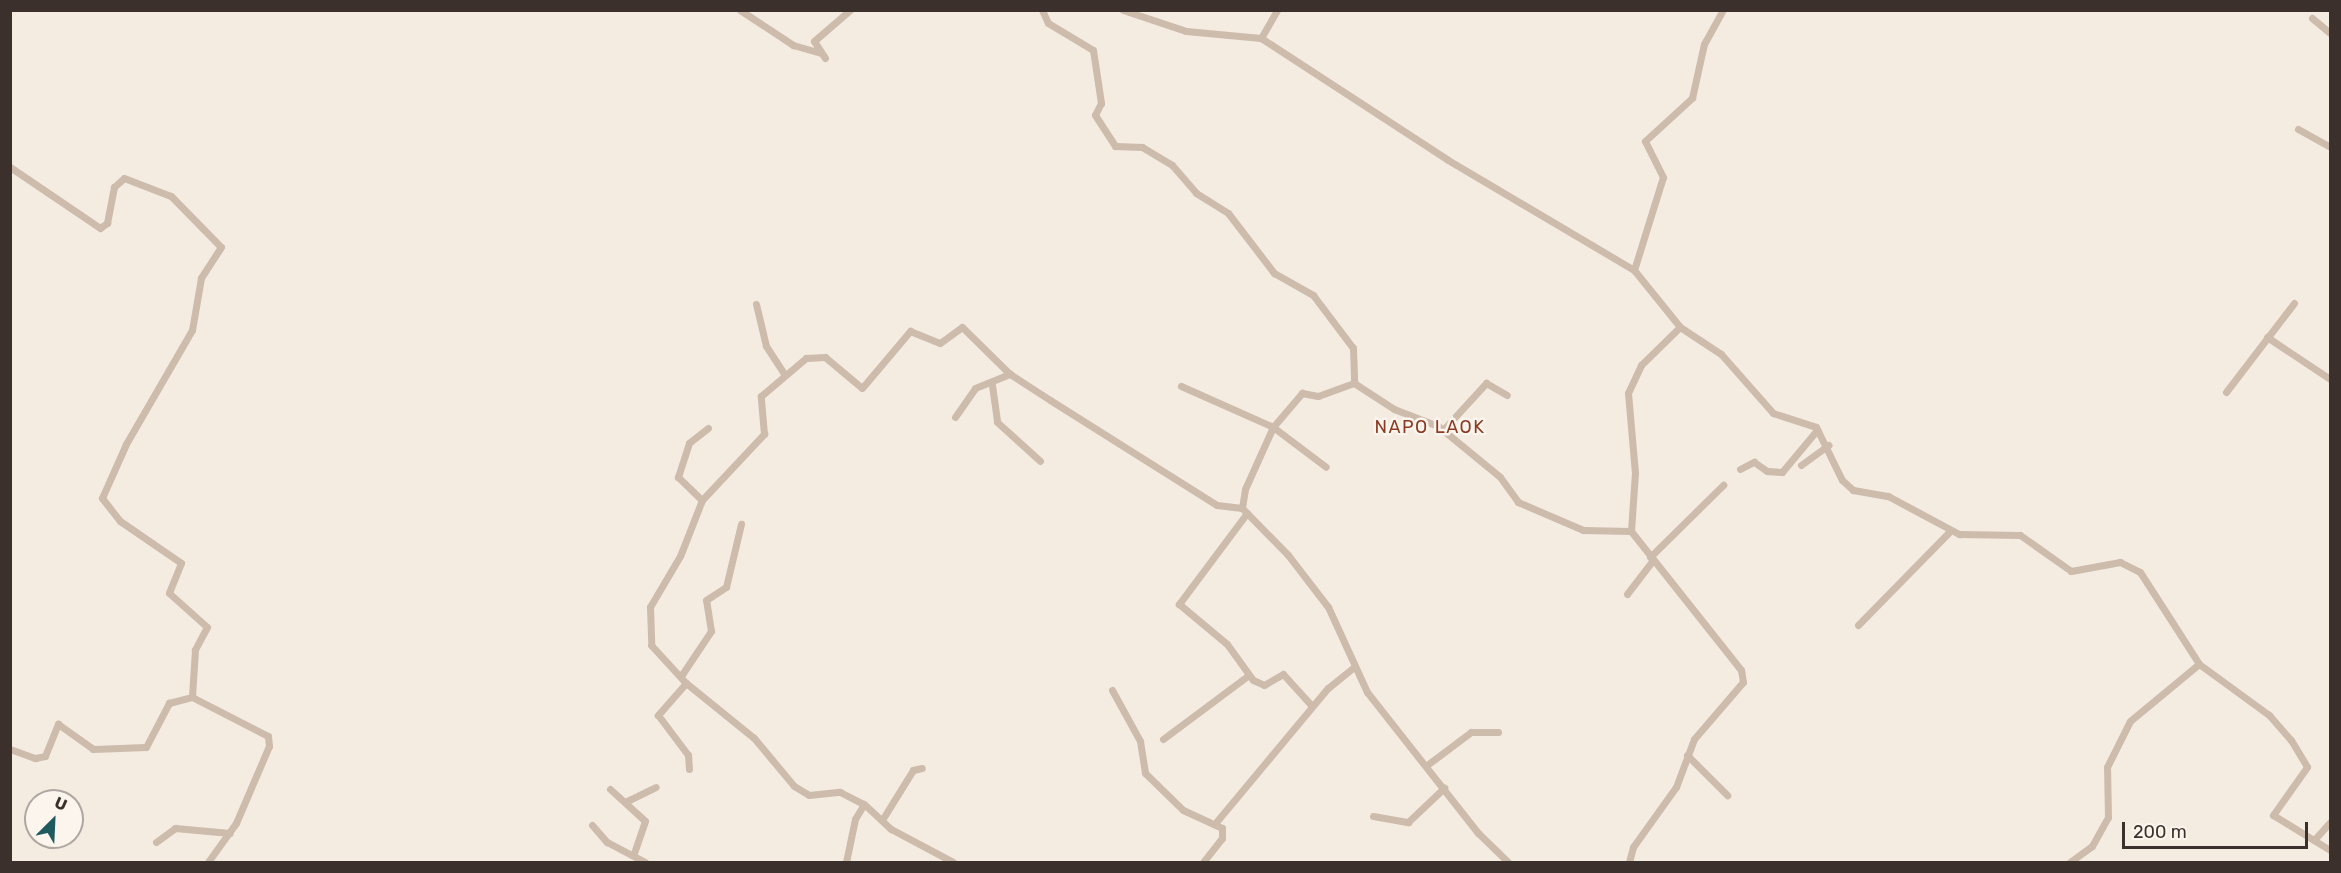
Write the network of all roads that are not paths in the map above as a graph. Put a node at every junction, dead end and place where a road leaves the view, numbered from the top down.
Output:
1 (740, 10) edge
2 (850, 10) edge
3 (1042, 10) edge
4 (1123, 10) edge
5 (1278, 10) edge
6 (1723, 10) edge
7 (2312, 18) dead end
8 (2331, 33) edge
9 (1260, 38) junction
10 (2298, 129) dead end
11 (2331, 147) edge
12 (10, 167) edge
13 (1634, 270) junction
14 (2294, 303) dead end
15 (756, 304) dead end
16 (1680, 327) junction
17 (2267, 337) junction
18 (784, 374) junction
19 (1010, 374) junction
20 (2331, 379) edge
21 (1354, 383) junction
22 (992, 385) junction
23 (1181, 386) dead end
24 (2226, 392) dead end
25 (1507, 395) dead end
26 (955, 417) dead end
27 (1273, 427) junction
28 (708, 428) dead end
29 (1443, 430) junction
30 (1817, 430) junction
31 (1828, 445) junction
32 (1040, 461) dead end
33 (1801, 465) dead end
34 (1326, 467) dead end
35 (1740, 469) dead end
36 (1723, 485) dead end
37 (702, 500) junction
38 (1245, 511) junction
39 (741, 524) dead end
40 (1631, 531) junction
41 (1950, 531) junction
42 (1651, 558) junction
43 (1627, 594) dead end
44 (1858, 625) dead end
45 (2199, 664) junction
46 (1353, 668) junction
47 (1249, 675) junction
48 (683, 680) junction
49 (1112, 690) dead end
50 (192, 697) junction
51 (1312, 706) junction
52 (1498, 732) dead end
53 (1163, 739) dead end
54 (10, 749) edge
55 (1687, 756) junction
56 (1426, 765) junction
57 (922, 768) dead end
58 (689, 769) dead end
59 (656, 787) dead end
60 (1444, 788) junction
61 (610, 789) dead end
62 (1727, 795) dead end
63 (625, 802) junction
64 (864, 804) junction
65 (1373, 816) dead end
66 (882, 820) junction
67 (1216, 821) junction
68 (2331, 822) edge
69 (592, 825) dead end
70 (230, 833) junction
71 (2314, 840) junction
72 (156, 842) dead end
73 (2331, 850) edge
74 (633, 855) junction
75 (208, 862) edge
76 (645, 862) edge
77 (846, 862) edge
78 (953, 862) edge
79 (1203, 862) edge
80 (1508, 862) edge
81 (1629, 862) edge
82 (2070, 862) edge

1 - 2 street
3 - 21 street
4 - 9 street
5 - 9 street
6 - 13 street
7 - 8 street
9 - 13 street
10 - 11 street
12 - 50 street
13 - 16 street
14 - 17 street
15 - 18 street
16 - 30 street
16 - 40 street
17 - 20 street
17 - 24 street
18 - 19 street
18 - 37 street
19 - 22 street
19 - 38 street
21 - 27 street
21 - 29 street
22 - 26 street
22 - 32 street
23 - 27 street
25 - 29 street
27 - 34 street
27 - 38 street
28 - 37 street
29 - 40 street
30 - 31 street
30 - 35 street
31 - 33 street
31 - 41 street
36 - 42 street
37 - 48 street
38 - 46 street
38 - 47 street
39 - 48 street
40 - 42 street
41 - 44 street
41 - 45 street
42 - 43 street
42 - 55 street
45 - 71 street
45 - 82 street
46 - 51 street
46 - 56 street
47 - 51 street
47 - 53 street
48 - 58 street
48 - 64 street
49 - 67 street
50 - 54 street
50 - 70 street
51 - 67 street
52 - 56 street
55 - 62 street
55 - 81 street
56 - 60 street
57 - 66 street
59 - 63 street
60 - 65 street
60 - 80 street
61 - 63 street
63 - 74 street
64 - 66 street
64 - 77 street
66 - 78 street
67 - 79 street
68 - 71 street
69 - 74 street
70 - 72 street
70 - 75 street
71 - 73 street
74 - 76 street

